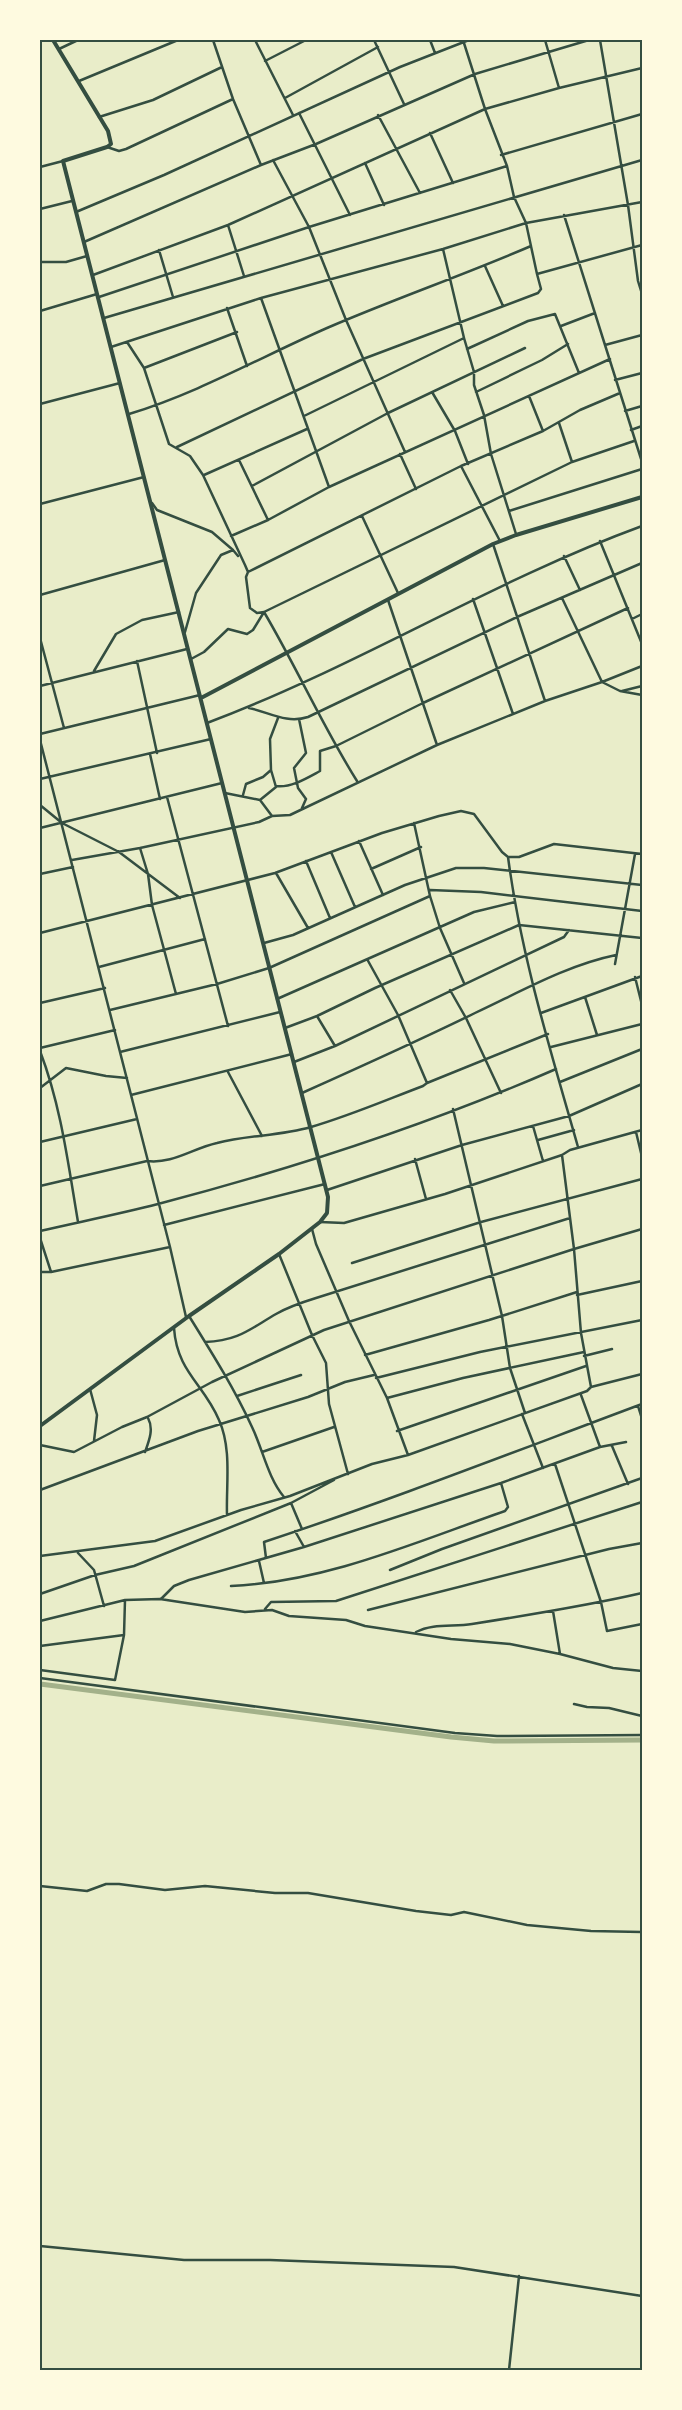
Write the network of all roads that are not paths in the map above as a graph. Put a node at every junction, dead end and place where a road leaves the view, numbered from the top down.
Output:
1 (53, 40) edge
2 (78, 40) edge
3 (178, 40) edge
4 (213, 40) edge
5 (255, 40) edge
6 (306, 40) edge
7 (374, 40) edge
8 (430, 40) edge
9 (470, 40) edge
10 (545, 40) edge
11 (589, 40) edge
12 (600, 40) edge
13 (464, 41) edge
14 (378, 47) junction
15 (59, 49) junction
16 (548, 50) junction
17 (436, 53) junction
18 (265, 61) junction
19 (222, 67) junction
20 (642, 68) edge
21 (388, 72) junction
22 (475, 74) junction
23 (607, 78) junction
24 (79, 81) junction
25 (559, 88) junction
26 (285, 98) junction
27 (233, 100) junction
28 (404, 104) junction
29 (485, 109) junction
30 (299, 113) junction
31 (642, 114) edge
32 (293, 115) junction
33 (378, 115) junction
34 (99, 117) junction
35 (614, 122) junction
36 (430, 133) junction
37 (249, 136) junction
38 (316, 144) junction
39 (107, 147) junction
40 (397, 149) junction
41 (501, 155) junction
42 (273, 160) junction
43 (642, 160) edge
44 (63, 161) junction
45 (365, 162) junction
46 (261, 165) junction
47 (507, 166) junction
48 (621, 166) junction
49 (40, 167) edge
50 (331, 178) junction
51 (453, 183) junction
52 (420, 193) junction
53 (293, 197) junction
54 (514, 197) junction
55 (74, 201) junction
56 (642, 202) edge
57 (384, 205) junction
58 (628, 205) junction
59 (40, 209) edge
60 (76, 212) junction
61 (350, 215) junction
62 (564, 215) junction
63 (526, 223) junction
64 (228, 225) junction
65 (309, 227) junction
66 (84, 242) junction
67 (642, 245) edge
68 (531, 246) junction
69 (634, 246) junction
70 (444, 249) junction
71 (159, 250) junction
72 (237, 251) junction
73 (320, 254) junction
74 (88, 256) junction
75 (578, 261) junction
76 (40, 262) edge
77 (485, 266) junction
78 (166, 274) junction
79 (537, 274) junction
80 (93, 275) junction
81 (244, 276) junction
82 (330, 279) junction
83 (450, 280) junction
84 (642, 293) edge
85 (98, 295) junction
86 (173, 297) junction
87 (261, 298) junction
88 (503, 306) junction
89 (228, 308) junction
90 (40, 311) edge
91 (595, 312) junction
92 (104, 318) junction
93 (346, 320) junction
94 (460, 322) junction
95 (561, 326) junction
96 (237, 332) junction
97 (642, 334) edge
98 (464, 338) junction
99 (127, 342) junction
100 (568, 344) junction
101 (606, 345) junction
102 (111, 348) junction
103 (525, 348) dead end
104 (279, 349) junction
105 (467, 350) junction
106 (363, 359) junction
107 (610, 359) junction
108 (247, 366) junction
109 (144, 368) junction
110 (474, 372) junction
111 (579, 373) junction
112 (642, 373) edge
113 (615, 380) junction
114 (120, 383) junction
115 (374, 383) junction
116 (294, 390) junction
117 (432, 392) junction
118 (476, 392) junction
119 (620, 393) junction
120 (529, 395) junction
121 (40, 404) edge
122 (157, 405) junction
123 (642, 406) edge
124 (625, 411) junction
125 (388, 413) junction
126 (128, 414) junction
127 (484, 415) junction
128 (304, 416) junction
129 (560, 423) junction
130 (642, 426) edge
131 (307, 429) junction
132 (631, 430) junction
133 (455, 431) junction
134 (543, 431) junction
135 (634, 441) junction
136 (177, 447) junction
137 (317, 452) junction
138 (405, 452) junction
139 (400, 454) junction
140 (491, 454) junction
141 (239, 460) junction
142 (572, 462) junction
143 (642, 462) edge
144 (468, 464) junction
145 (461, 466) junction
146 (642, 469) edge
147 (203, 476) junction
148 (144, 477) junction
149 (252, 486) junction
150 (329, 488) junction
151 (416, 489) junction
152 (503, 495) junction
153 (149, 496) junction
154 (642, 497) edge
155 (40, 504) edge
156 (481, 506) junction
157 (509, 511) junction
158 (362, 516) junction
159 (268, 520) junction
160 (642, 526) edge
161 (516, 535) junction
162 (231, 536) junction
163 (500, 541) junction
164 (600, 541) junction
165 (493, 544) junction
166 (233, 550) junction
167 (564, 556) junction
168 (381, 557) junction
169 (241, 559) junction
170 (165, 560) junction
171 (642, 564) edge
172 (248, 572) junction
173 (615, 576) junction
174 (505, 583) junction
175 (580, 590) junction
176 (40, 595) edge
177 (398, 595) junction
178 (562, 598) junction
179 (473, 599) junction
180 (388, 600) junction
181 (628, 608) junction
182 (179, 612) junction
183 (264, 612) junction
184 (642, 614) edge
185 (517, 617) junction
186 (632, 619) junction
187 (486, 632) junction
188 (578, 632) junction
189 (184, 633) junction
190 (640, 635) edge
191 (399, 636) junction
192 (40, 638) edge
193 (642, 644) edge
194 (188, 649) junction
195 (289, 654) junction
196 (528, 654) junction
197 (191, 659) junction
198 (137, 661) junction
199 (642, 666) edge
200 (411, 668) junction
201 (498, 668) junction
202 (91, 673) junction
203 (602, 682) junction
204 (52, 683) junction
205 (302, 683) junction
206 (40, 686) edge
207 (642, 686) edge
208 (620, 691) junction
209 (642, 695) edge
210 (201, 697) junction
211 (545, 701) junction
212 (423, 703) junction
213 (148, 708) junction
214 (247, 708) junction
215 (317, 713) junction
216 (513, 714) junction
217 (278, 718) junction
218 (299, 719) junction
219 (207, 723) junction
220 (64, 729) junction
221 (40, 734) edge
222 (211, 739) junction
223 (40, 740) edge
224 (436, 745) junction
225 (336, 746) junction
226 (157, 753) junction
227 (150, 754) junction
228 (44, 756) junction
229 (40, 757) edge
230 (271, 770) junction
231 (50, 777) junction
232 (40, 779) edge
233 (358, 781) junction
234 (297, 782) junction
235 (222, 784) junction
236 (276, 786) junction
237 (225, 793) junction
238 (243, 796) junction
239 (167, 798) junction
240 (160, 799) junction
241 (260, 800) junction
242 (40, 805) edge
243 (299, 811) junction
244 (272, 816) junction
245 (62, 823) junction
246 (414, 823) junction
247 (234, 826) junction
248 (40, 828) edge
249 (178, 838) junction
250 (359, 841) junction
251 (421, 847) junction
252 (140, 848) junction
253 (119, 852) junction
254 (331, 852) junction
255 (635, 854) junction
256 (642, 854) edge
257 (508, 857) junction
258 (72, 860) junction
259 (306, 861) junction
260 (74, 866) junction
261 (371, 869) junction
262 (510, 870) junction
263 (276, 873) junction
264 (40, 874) edge
265 (148, 874) junction
266 (427, 878) junction
267 (248, 879) junction
268 (629, 884) junction
269 (642, 885) edge
270 (430, 890) junction
271 (193, 894) junction
272 (383, 895) junction
273 (430, 896) junction
274 (514, 896) junction
275 (180, 898) junction
276 (515, 902) junction
277 (152, 905) junction
278 (355, 907) junction
279 (624, 909) junction
280 (642, 911) edge
281 (330, 918) junction
282 (88, 921) junction
283 (520, 925) junction
284 (308, 928) junction
285 (440, 928) junction
286 (569, 930) junction
287 (40, 933) edge
288 (619, 935) junction
289 (642, 938) edge
290 (205, 940) junction
291 (263, 944) junction
292 (164, 950) junction
293 (451, 954) junction
294 (527, 954) junction
295 (616, 955) junction
296 (367, 959) junction
297 (615, 964) dead end
298 (99, 967) junction
299 (269, 968) junction
300 (642, 976) edge
301 (635, 978) junction
302 (464, 983) junction
303 (217, 984) junction
304 (383, 985) junction
305 (533, 985) junction
306 (105, 988) junction
307 (450, 990) junction
308 (176, 994) junction
309 (585, 997) junction
310 (277, 999) junction
311 (40, 1004) edge
312 (642, 1004) edge
313 (110, 1010) junction
314 (280, 1012) junction
315 (541, 1013) junction
316 (398, 1015) junction
317 (317, 1016) junction
318 (466, 1018) junction
319 (642, 1024) edge
320 (228, 1026) junction
321 (285, 1028) junction
322 (115, 1030) junction
323 (548, 1034) junction
324 (597, 1034) junction
325 (411, 1044) junction
326 (335, 1046) junction
327 (551, 1047) junction
328 (40, 1049) edge
329 (642, 1049) edge
330 (120, 1052) junction
331 (292, 1054) junction
332 (484, 1058) junction
333 (294, 1062) junction
334 (556, 1069) junction
335 (228, 1072) junction
336 (127, 1078) junction
337 (51, 1079) junction
338 (560, 1082) junction
339 (426, 1083) junction
340 (642, 1084) edge
341 (40, 1088) edge
342 (302, 1093) junction
343 (501, 1093) junction
344 (131, 1095) junction
345 (453, 1109) junction
346 (569, 1116) junction
347 (137, 1118) junction
348 (533, 1126) junction
349 (310, 1128) junction
350 (574, 1130) junction
351 (642, 1130) edge
352 (636, 1132) junction
353 (65, 1135) junction
354 (262, 1136) junction
355 (538, 1140) junction
356 (40, 1142) edge
357 (462, 1145) junction
358 (578, 1147) junction
359 (562, 1155) junction
360 (317, 1157) junction
361 (642, 1157) edge
362 (415, 1160) junction
363 (148, 1161) junction
364 (543, 1161) junction
365 (71, 1179) junction
366 (642, 1179) edge
367 (325, 1184) junction
368 (473, 1184) junction
369 (40, 1186) edge
370 (327, 1190) junction
371 (567, 1198) junction
372 (426, 1199) junction
373 (159, 1204) junction
374 (570, 1218) junction
375 (78, 1222) junction
376 (320, 1222) junction
377 (481, 1222) junction
378 (164, 1225) junction
379 (312, 1228) junction
380 (642, 1229) edge
381 (40, 1231) edge
382 (40, 1238) edge
383 (486, 1244) junction
384 (170, 1247) junction
385 (574, 1249) junction
386 (279, 1254) junction
387 (352, 1263) dead end
388 (40, 1272) edge
389 (51, 1272) junction
390 (492, 1274) junction
391 (642, 1282) edge
392 (338, 1292) junction
393 (577, 1293) junction
394 (299, 1304) junction
395 (502, 1316) junction
396 (188, 1318) junction
397 (642, 1320) edge
398 (349, 1321) junction
399 (174, 1328) junction
400 (581, 1333) junction
401 (312, 1335) junction
402 (205, 1342) junction
403 (506, 1347) junction
404 (612, 1349) dead end
405 (584, 1354) junction
406 (364, 1355) junction
407 (586, 1366) junction
408 (510, 1368) junction
409 (642, 1374) edge
410 (227, 1375) junction
411 (301, 1375) dead end
412 (375, 1377) junction
413 (591, 1387) junction
414 (90, 1389) junction
415 (199, 1389) junction
416 (516, 1389) junction
417 (327, 1390) junction
418 (581, 1394) junction
419 (236, 1396) junction
420 (387, 1398) junction
421 (642, 1404) edge
422 (638, 1406) junction
423 (524, 1414) junction
424 (247, 1416) junction
425 (148, 1417) junction
426 (642, 1419) edge
427 (592, 1421) junction
428 (221, 1424) junction
429 (40, 1426) edge
430 (334, 1427) junction
431 (397, 1431) junction
432 (94, 1441) junction
433 (626, 1442) dead end
434 (532, 1444) junction
435 (40, 1445) edge
436 (612, 1446) junction
437 (600, 1447) junction
438 (145, 1452) junction
439 (262, 1452) junction
440 (408, 1455) junction
441 (555, 1464) junction
442 (543, 1468) junction
443 (348, 1474) junction
444 (337, 1478) junction
445 (642, 1478) edge
446 (501, 1484) junction
447 (628, 1484) junction
448 (40, 1490) edge
449 (284, 1497) junction
450 (642, 1502) edge
451 (291, 1503) junction
452 (568, 1505) junction
453 (227, 1515) junction
454 (575, 1523) junction
455 (302, 1529) junction
456 (295, 1531) junction
457 (642, 1543) edge
458 (304, 1547) junction
459 (77, 1552) junction
460 (40, 1556) edge
461 (587, 1556) junction
462 (266, 1558) junction
463 (259, 1561) junction
464 (390, 1570) dead end
465 (96, 1575) junction
466 (264, 1583) junction
467 (231, 1586) dead end
468 (642, 1593) edge
469 (40, 1594) edge
470 (160, 1599) junction
471 (125, 1600) junction
472 (602, 1602) junction
473 (104, 1606) junction
474 (265, 1609) junction
475 (368, 1610) dead end
476 (553, 1611) junction
477 (40, 1621) edge
478 (642, 1624) edge
479 (416, 1632) junction
480 (124, 1635) junction
481 (40, 1646) edge
482 (560, 1654) junction
483 (40, 1670) edge
484 (642, 1671) edge
485 (40, 1678) edge
486 (574, 1704) dead end
487 (642, 1716) edge
488 (642, 1735) edge
489 (40, 1886) edge
490 (642, 1932) edge
491 (40, 2246) edge
492 (520, 2276) junction
493 (642, 2296) edge
494 (509, 2370) edge

1 - 15 street
2 - 15 street
3 - 24 street
4 - 19 street
5 - 18 street
6 - 18 street
7 - 14 street
8 - 17 street
9 - 13 street
10 - 16 street
11 - 16 street
12 - 23 street
13 - 17 street
13 - 22 street
14 - 21 street
14 - 26 street
15 - 24 street
16 - 22 street
16 - 25 street
17 - 21 street
18 - 26 street
19 - 27 street
19 - 34 street
20 - 23 street
21 - 28 street
21 - 30 street
22 - 28 street
22 - 29 street
23 - 25 street
23 - 35 street
24 - 34 street
25 - 29 street
26 - 32 street
27 - 37 street
27 - 39 street
28 - 33 street
29 - 36 street
29 - 41 street
30 - 32 street
30 - 38 street
31 - 35 street
32 - 37 street
33 - 38 street
33 - 40 street
34 - 39 street
35 - 41 street
35 - 48 street
36 - 40 street
36 - 51 street
37 - 46 street
37 - 60 street
38 - 42 street
38 - 50 street
39 - 44 street
40 - 45 street
40 - 52 street
41 - 47 street
42 - 46 street
42 - 53 street
43 - 48 street
44 - 49 street
44 - 55 street
45 - 50 street
45 - 57 street
46 - 66 street
47 - 51 street
47 - 54 street
48 - 54 street
48 - 58 street
50 - 53 street
50 - 61 street
51 - 52 street
52 - 57 street
53 - 64 street
53 - 65 street
54 - 63 street
54 - 73 street
55 - 59 street
55 - 60 street
56 - 58 street
57 - 61 street
58 - 62 street
58 - 69 street
60 - 66 street
61 - 65 street
62 - 63 street
62 - 75 street
63 - 68 street
63 - 70 street
64 - 71 street
64 - 72 street
65 - 72 street
65 - 73 street
66 - 74 street
67 - 69 street
68 - 77 street
68 - 79 street
69 - 75 street
69 - 84 street
70 - 82 street
70 - 83 street
71 - 78 street
71 - 80 street
72 - 78 street
72 - 81 street
73 - 81 street
73 - 82 street
74 - 76 street
74 - 80 street
75 - 79 street
75 - 91 street
77 - 83 street
77 - 88 street
78 - 85 street
78 - 86 street
79 - 88 street
80 - 85 street
81 - 86 street
82 - 87 street
82 - 93 street
83 - 93 street
83 - 94 street
85 - 90 street
85 - 92 street
86 - 92 street
87 - 89 street
87 - 104 street
88 - 94 street
89 - 96 street
89 - 99 street
91 - 95 street
91 - 101 street
92 - 102 street
93 - 104 street
93 - 106 street
94 - 98 street
94 - 106 street
95 - 100 street
95 - 105 street
96 - 108 street
96 - 109 street
97 - 101 street
98 - 105 street
98 - 115 street
99 - 102 street
99 - 109 street
100 - 111 street
100 - 118 street
101 - 107 street
102 - 114 street
103 - 110 street
104 - 108 street
104 - 116 street
105 - 110 street
106 - 115 street
106 - 116 street
107 - 111 street
107 - 113 street
108 - 122 street
109 - 122 street
110 - 117 street
110 - 118 street
111 - 120 street
112 - 113 street
113 - 119 street
114 - 121 street
114 - 126 street
115 - 125 street
115 - 128 street
116 - 128 street
116 - 136 street
117 - 125 street
117 - 133 street
118 - 127 street
119 - 124 street
119 - 129 street
120 - 127 street
120 - 134 street
122 - 126 street
122 - 136 street
123 - 124 street
124 - 132 street
125 - 137 street
125 - 138 street
126 - 148 street
127 - 133 street
127 - 140 street
128 - 131 street
129 - 134 street
129 - 142 street
130 - 132 street
131 - 137 street
131 - 141 street
132 - 135 street
133 - 138 street
133 - 144 street
134 - 140 street
135 - 142 street
135 - 143 street
136 - 147 street
137 - 149 street
137 - 150 street
138 - 139 street
139 - 150 street
139 - 151 street
140 - 144 street
140 - 152 street
141 - 147 street
141 - 149 street
142 - 152 street
144 - 145 street
145 - 151 street
145 - 156 street
146 - 157 street
147 - 162 street
148 - 153 street
148 - 155 street
149 - 159 street
150 - 159 street
151 - 158 street
152 - 156 street
152 - 157 street
153 - 166 street
153 - 170 street
154 - 161 street
156 - 163 street
156 - 168 street
157 - 161 street
158 - 168 street
158 - 172 street
159 - 162 street
160 - 164 street
161 - 163 street
162 - 169 street
163 - 165 street
164 - 167 street
164 - 173 street
165 - 174 street
165 - 177 street
166 - 169 street
166 - 189 street
167 - 174 street
167 - 175 street
168 - 177 street
168 - 183 street
169 - 172 street
170 - 176 street
170 - 182 street
171 - 173 street
172 - 183 street
173 - 175 street
173 - 181 street
174 - 179 street
174 - 185 street
175 - 178 street
177 - 180 street
178 - 185 street
178 - 188 street
179 - 187 street
179 - 191 street
180 - 191 street
180 - 195 street
181 - 186 street
181 - 188 street
182 - 189 street
182 - 202 street
183 - 195 street
183 - 197 street
184 - 186 street
185 - 187 street
185 - 196 street
186 - 190 street
187 - 200 street
187 - 201 street
188 - 196 street
188 - 203 street
189 - 194 street
190 - 193 street
191 - 200 street
191 - 205 street
192 - 204 street
194 - 197 street
194 - 198 street
195 - 205 street
195 - 210 street
196 - 201 street
196 - 211 street
197 - 210 street
198 - 202 street
198 - 213 street
199 - 203 street
200 - 212 street
200 - 215 street
201 - 212 street
201 - 216 street
202 - 204 street
203 - 208 street
203 - 211 street
204 - 206 street
204 - 220 street
205 - 214 street
205 - 215 street
207 - 208 street
208 - 209 street
210 - 213 street
210 - 219 street
211 - 216 street
212 - 224 street
212 - 225 street
213 - 220 street
213 - 226 street
214 - 217 street
214 - 219 street
215 - 218 street
215 - 225 street
216 - 224 street
217 - 218 street
217 - 230 street
218 - 234 street
219 - 222 street
220 - 221 street
222 - 226 street
222 - 235 street
223 - 228 street
224 - 233 street
225 - 233 street
225 - 234 street
226 - 227 street
227 - 231 street
227 - 240 street
228 - 229 street
228 - 231 street
230 - 236 street
230 - 238 street
231 - 232 street
231 - 245 street
233 - 243 street
234 - 236 street
234 - 243 street
235 - 237 street
235 - 239 street
236 - 241 street
237 - 238 street
237 - 247 street
238 - 241 street
239 - 240 street
239 - 249 street
240 - 245 street
241 - 244 street
242 - 245 street
243 - 244 street
244 - 247 street
245 - 248 street
245 - 253 street
245 - 258 street
246 - 250 street
246 - 251 street
246 - 257 street
247 - 249 street
247 - 267 street
249 - 252 street
249 - 271 street
250 - 254 street
250 - 261 street
251 - 261 street
251 - 266 street
252 - 253 street
252 - 265 street
253 - 258 street
253 - 265 street
254 - 259 street
254 - 278 street
255 - 256 street
255 - 257 street
255 - 268 street
257 - 262 street
258 - 260 street
259 - 263 street
259 - 281 street
260 - 264 street
260 - 282 street
261 - 272 street
262 - 266 street
262 - 268 street
262 - 274 street
263 - 267 street
263 - 284 street
265 - 275 street
265 - 277 street
266 - 270 street
266 - 272 street
267 - 271 street
267 - 291 street
268 - 269 street
268 - 279 street
270 - 273 street
270 - 274 street
271 - 275 street
271 - 290 street
272 - 278 street
273 - 285 street
273 - 299 street
274 - 276 street
274 - 279 street
275 - 277 street
276 - 283 street
276 - 285 street
277 - 282 street
277 - 292 street
278 - 281 street
279 - 280 street
279 - 288 street
281 - 284 street
282 - 287 street
282 - 298 street
283 - 286 street
283 - 293 street
283 - 294 street
284 - 291 street
285 - 293 street
285 - 296 street
286 - 288 street
286 - 294 street
288 - 289 street
288 - 295 street
290 - 292 street
290 - 303 street
291 - 299 street
292 - 298 street
292 - 308 street
293 - 302 street
293 - 304 street
294 - 302 street
294 - 305 street
295 - 297 street
295 - 305 street
296 - 304 street
296 - 310 street
298 - 306 street
299 - 303 street
299 - 310 street
300 - 301 street
301 - 309 street
301 - 312 street
302 - 307 street
303 - 308 street
303 - 320 street
304 - 316 street
304 - 317 street
305 - 315 street
305 - 318 street
306 - 311 street
306 - 313 street
307 - 316 street
307 - 318 street
308 - 313 street
309 - 315 street
309 - 324 street
310 - 314 street
313 - 322 street
314 - 320 street
314 - 321 street
315 - 323 street
316 - 325 street
316 - 326 street
317 - 321 street
317 - 326 street
318 - 325 street
318 - 332 street
319 - 324 street
320 - 330 street
321 - 331 street
322 - 328 street
322 - 330 street
323 - 327 street
323 - 332 street
324 - 327 street
325 - 339 street
325 - 342 street
326 - 333 street
327 - 334 street
328 - 337 street
329 - 338 street
330 - 336 street
331 - 333 street
331 - 335 street
332 - 339 street
332 - 343 street
333 - 342 street
334 - 338 street
334 - 343 street
335 - 344 street
335 - 354 street
336 - 337 street
336 - 344 street
337 - 341 street
337 - 353 street
338 - 346 street
339 - 349 street
340 - 346 street
342 - 349 street
343 - 345 street
344 - 347 street
345 - 357 street
345 - 360 street
346 - 348 street
346 - 350 street
347 - 353 street
347 - 363 street
348 - 355 street
348 - 357 street
349 - 354 street
349 - 360 street
350 - 355 street
350 - 358 street
351 - 352 street
352 - 358 street
352 - 361 street
353 - 356 street
353 - 365 street
354 - 363 street
355 - 364 street
357 - 362 street
357 - 368 street
358 - 359 street
359 - 364 street
359 - 371 street
360 - 367 street
360 - 373 street
362 - 370 street
362 - 372 street
363 - 365 street
363 - 373 street
364 - 368 street
365 - 369 street
365 - 375 street
366 - 371 street
367 - 370 street
367 - 378 street
368 - 372 street
368 - 377 street
370 - 376 street
371 - 374 street
371 - 377 street
372 - 376 street
373 - 375 street
373 - 378 street
374 - 383 street
374 - 385 street
375 - 381 street
376 - 379 street
377 - 383 street
377 - 387 street
378 - 384 street
379 - 386 street
379 - 392 street
380 - 385 street
382 - 389 street
383 - 390 street
383 - 392 street
384 - 389 street
384 - 396 street
385 - 390 street
385 - 393 street
386 - 394 street
386 - 396 street
388 - 389 street
390 - 395 street
390 - 398 street
391 - 393 street
392 - 394 street
392 - 398 street
393 - 395 street
393 - 400 street
394 - 401 street
394 - 402 street
395 - 403 street
395 - 406 street
396 - 399 street
396 - 402 street
397 - 400 street
398 - 401 street
398 - 406 street
399 - 414 street
399 - 415 street
400 - 403 street
400 - 405 street
401 - 410 street
401 - 417 street
402 - 410 street
403 - 408 street
403 - 412 street
404 - 405 street
405 - 407 street
405 - 408 street
406 - 412 street
407 - 413 street
407 - 416 street
408 - 416 street
408 - 420 street
409 - 413 street
410 - 415 street
410 - 419 street
411 - 419 street
412 - 417 street
412 - 420 street
413 - 418 street
414 - 429 street
414 - 432 street
415 - 425 street
415 - 428 street
416 - 423 street
416 - 431 street
417 - 424 street
417 - 430 street
418 - 423 street
418 - 427 street
419 - 424 street
420 - 431 street
421 - 422 street
422 - 426 street
422 - 427 street
423 - 434 street
423 - 440 street
424 - 428 street
424 - 439 street
425 - 432 street
425 - 438 street
427 - 434 street
427 - 437 street
428 - 438 street
428 - 453 street
430 - 439 street
430 - 443 street
431 - 440 street
432 - 435 street
433 - 436 street
434 - 442 street
434 - 455 street
436 - 437 street
436 - 447 street
437 - 441 street
438 - 448 street
439 - 449 street
440 - 443 street
441 - 442 street
441 - 452 street
442 - 446 street
443 - 444 street
444 - 449 street
444 - 451 street
445 - 447 street
446 - 458 street
446 - 466 street
447 - 452 street
449 - 453 street
450 - 454 street
451 - 455 street
451 - 465 street
452 - 454 street
452 - 464 street
453 - 459 street
454 - 461 street
454 - 474 street
455 - 456 street
456 - 458 street
456 - 462 street
457 - 461 street
458 - 462 street
459 - 460 street
459 - 465 street
461 - 472 street
461 - 475 street
462 - 463 street
463 - 466 street
463 - 470 street
465 - 469 street
465 - 473 street
466 - 467 street
468 - 472 street
470 - 471 street
470 - 474 street
471 - 473 street
471 - 480 street
472 - 476 street
472 - 478 street
473 - 477 street
474 - 479 street
476 - 479 street
476 - 482 street
479 - 482 street
480 - 481 street
480 - 483 street
482 - 484 street
485 - 488 street
486 - 487 street
489 - 490 street
491 - 492 street
492 - 493 street
492 - 494 street

